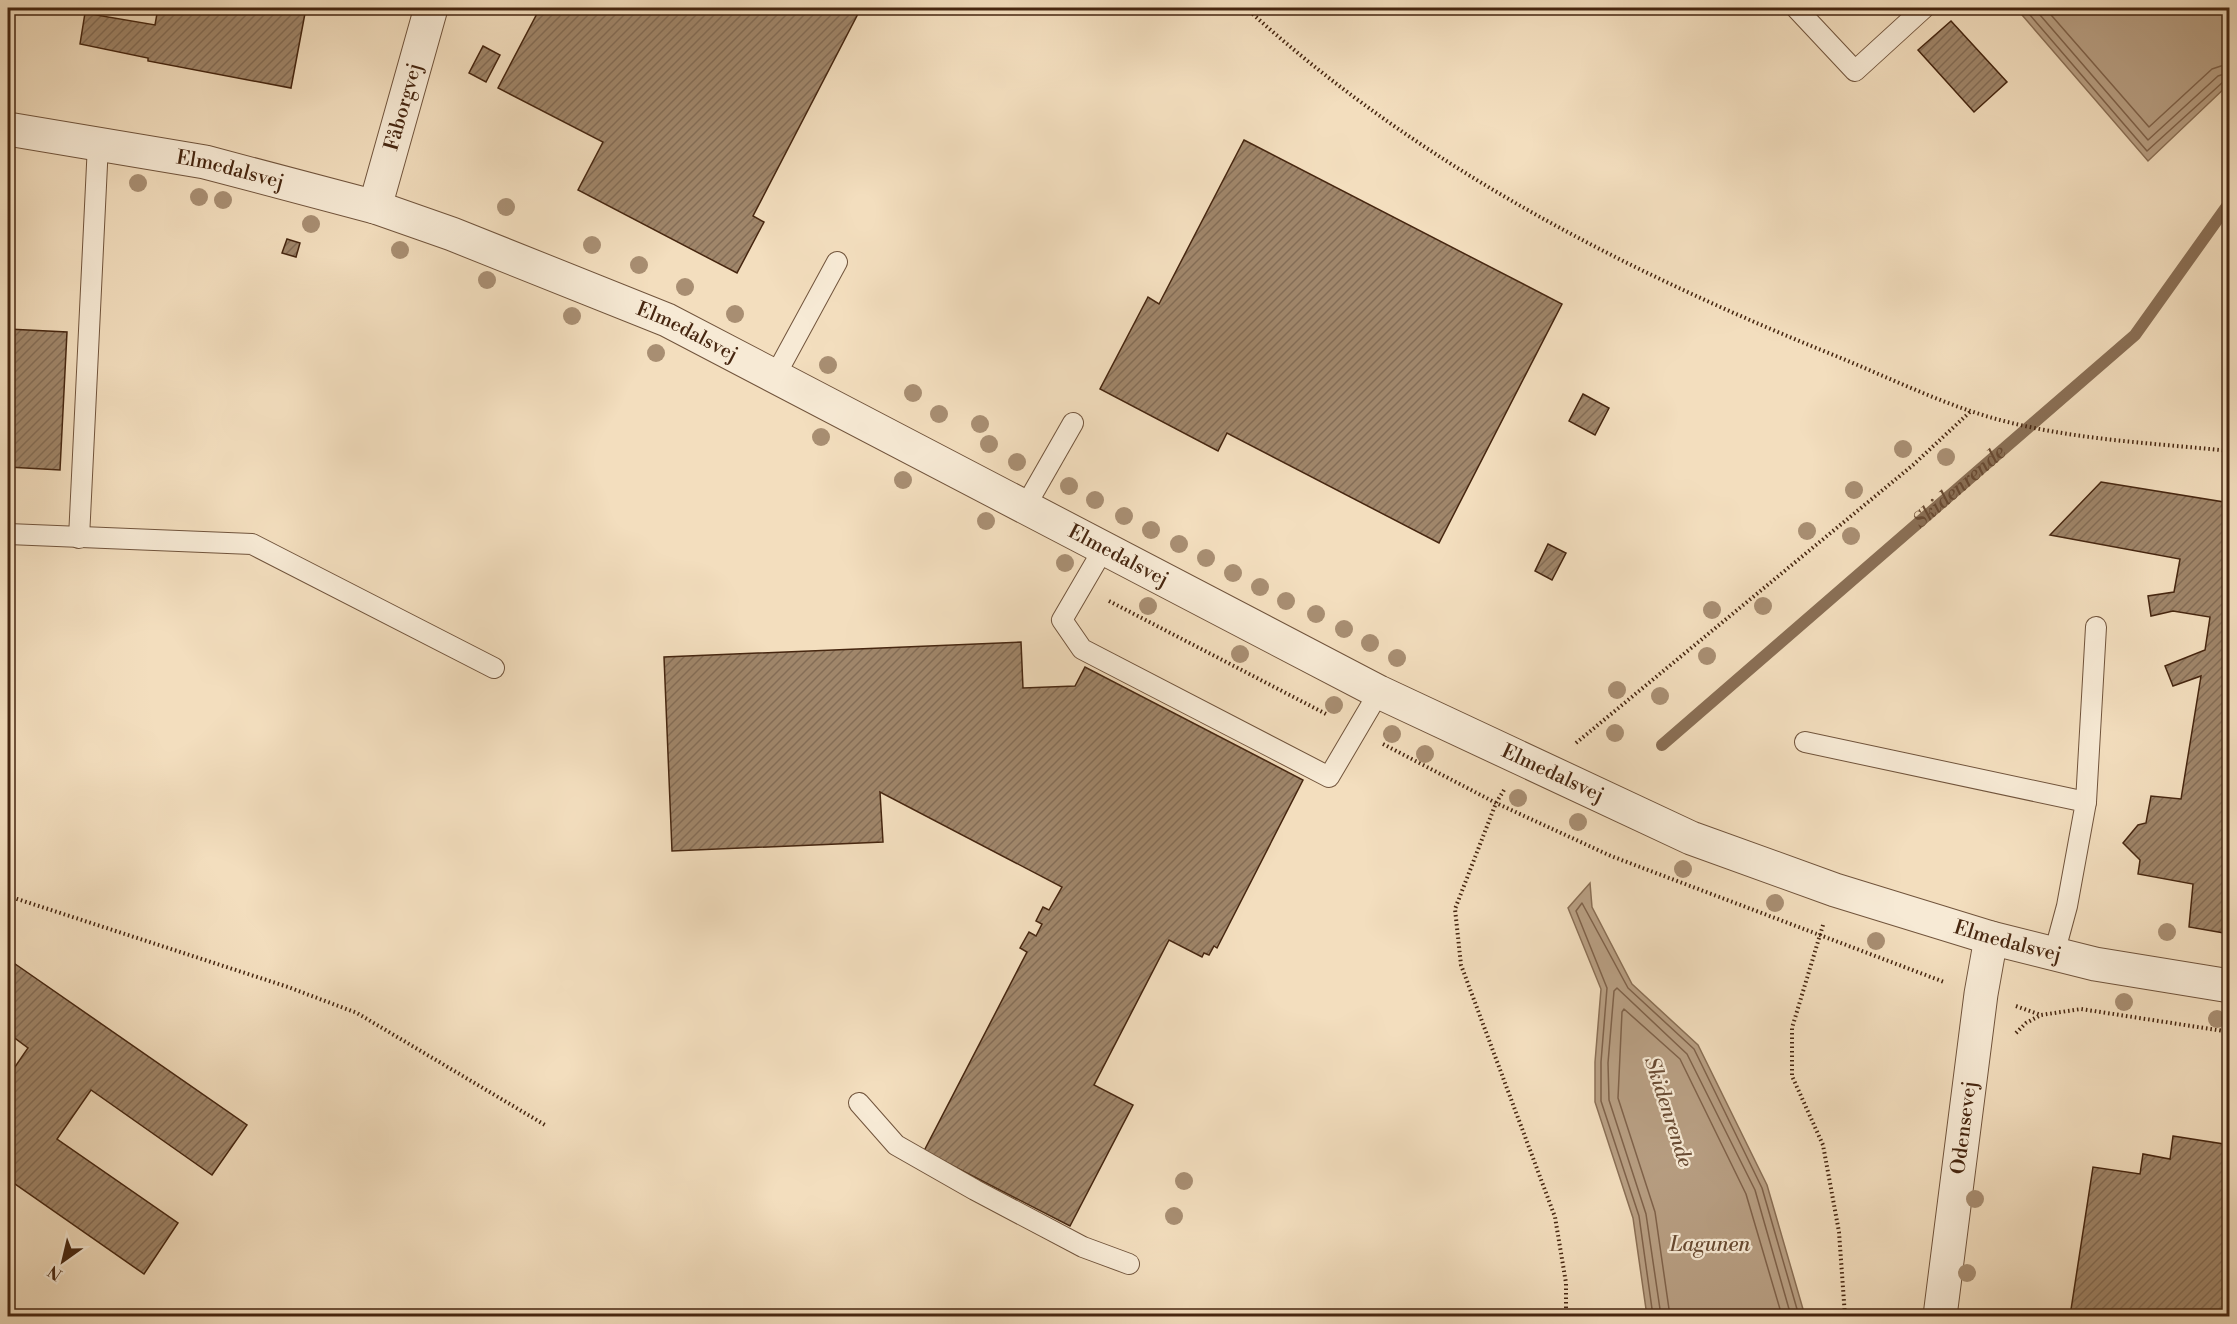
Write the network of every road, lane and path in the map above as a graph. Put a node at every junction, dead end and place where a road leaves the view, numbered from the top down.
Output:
1 (431, 8) edge
2 (1246, 8) edge
3 (1796, 8) edge
4 (1924, 8) edge
5 (8, 129) edge
6 (98, 144) junction
7 (375, 207) junction
8 (837, 262) dead end
9 (775, 376) junction
10 (1971, 411) junction
11 (1073, 423) dead end
12 (2229, 451) edge
13 (1025, 507) junction
14 (8, 534) edge
15 (79, 538) junction
16 (1104, 548) junction
17 (2096, 627) dead end
18 (494, 668) dead end
19 (1379, 692) junction
20 (1805, 742) dead end
21 (1543, 770) junction
22 (2086, 802) junction
23 (1496, 803) dead end
24 (1835, 890) junction
25 (8, 896) edge
26 (1991, 938) junction
27 (2054, 954) junction
28 (2229, 986) edge
29 (2041, 1015) dead end
30 (2229, 1032) edge
31 (860, 1103) dead end
32 (545, 1125) dead end
33 (1129, 1264) dead end
34 (1566, 1317) edge
35 (1845, 1317) edge
36 (1940, 1317) edge

1 - 7 street, Fåborgvej
2 - 10 path
3 - 4 lane
5 - 6 street, Elmedalsvej
6 - 7 street, Elmedalsvej
6 - 15 lane
7 - 9 street, Elmedalsvej
8 - 9 lane
9 - 13 street, Elmedalsvej
10 - 12 path
10 - 21 path
11 - 13 lane
13 - 16 street, Elmedalsvej
14 - 15 lane
15 - 18 lane
16 - 19 street, Elmedalsvej
16 - 19 lane
17 - 22 lane
19 - 21 street, Elmedalsvej
20 - 22 lane
21 - 24 street, Elmedalsvej
22 - 27 lane
23 - 34 path
24 - 26 street, Elmedalsvej
24 - 35 path
25 - 32 path
26 - 27 street, Elmedalsvej
26 - 36 street, Odensevej
27 - 28 street, Elmedalsvej
29 - 30 path
31 - 33 lane

